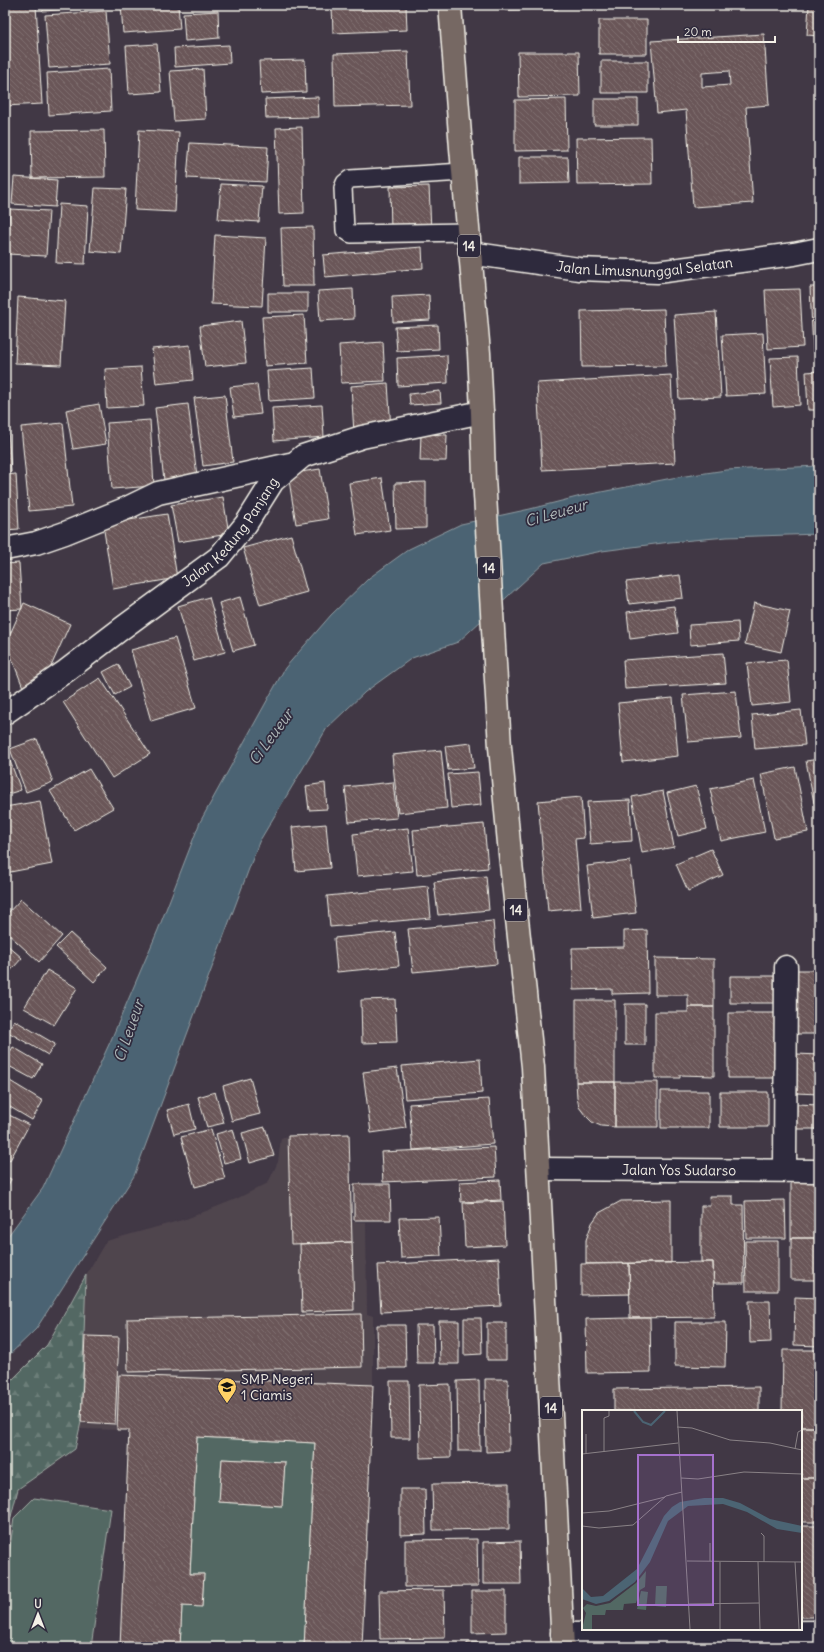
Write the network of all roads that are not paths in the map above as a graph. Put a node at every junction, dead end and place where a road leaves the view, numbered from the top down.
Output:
1 (450, 5) edge
2 (463, 172) junction
3 (469, 242) junction
4 (819, 249) edge
5 (482, 412) junction
6 (294, 463) junction
7 (5, 549) edge
8 (5, 714) edge
9 (786, 967) dead end
10 (539, 1169) junction
11 (785, 1170) junction
12 (819, 1171) edge
13 (819, 1632) edge
14 (563, 1640) edge

1 - 2 highway, 14
2 - 3 highway, 14
2 - 3 lane
3 - 4 street, Jalan Limusnunggal Selatan
3 - 5 highway, 14
5 - 6 street, Jalan Kedung Panjang
5 - 10 highway, 14
6 - 7 street
6 - 8 street, Jalan Kedung Panjang
9 - 11 street
10 - 11 street, Jalan Yos Sudarso
10 - 14 highway, 14
11 - 12 street, Jalan Yos Sudarso
13 - 14 street

